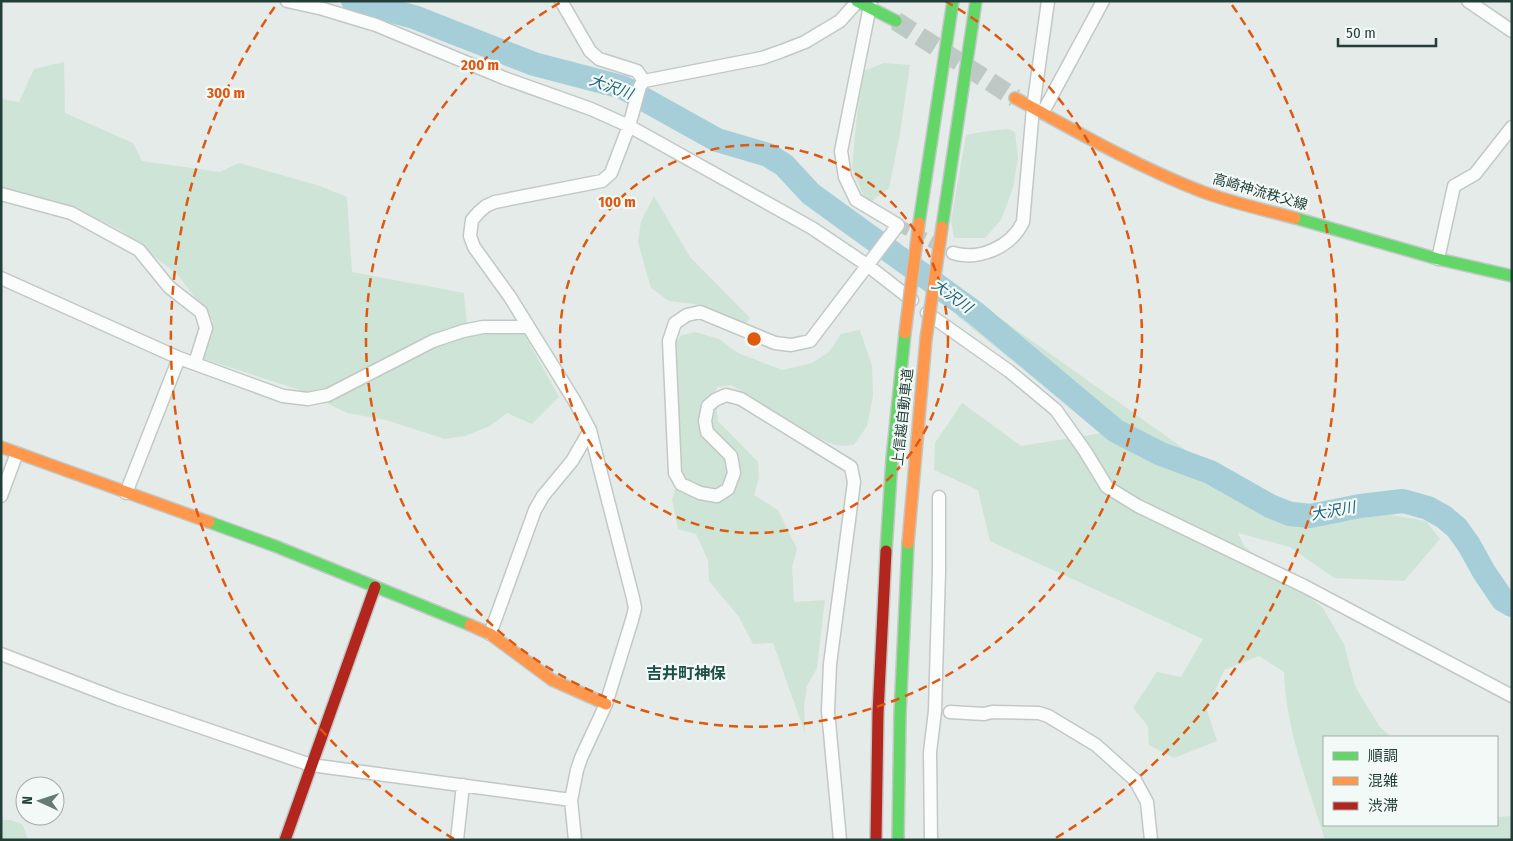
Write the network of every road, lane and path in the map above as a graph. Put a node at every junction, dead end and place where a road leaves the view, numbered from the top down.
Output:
1 (287, 1) edge
2 (561, 1) edge
3 (953, 1) edge
4 (976, 1) edge
5 (1048, 1) edge
6 (1103, 1) edge
7 (1468, 1) edge
8 (864, 3) edge
9 (896, 21) tunnel mouth
10 (1512, 31) edge
11 (644, 81) junction
12 (1015, 98) tunnel mouth
13 (1038, 110) junction
14 (629, 126) junction
15 (1512, 127) edge
16 (1, 194) edge
17 (953, 253) tunnel mouth
18 (1438, 259) junction
19 (867, 265) junction
20 (1512, 276) edge
21 (1, 278) edge
22 (528, 326) junction
23 (179, 358) junction
24 (195, 363) junction
25 (590, 430) junction
26 (1, 447) edge
27 (17, 453) junction
28 (126, 492) junction
29 (1, 496) edge
30 (939, 497) dead end
31 (375, 587) junction
32 (490, 634) junction
33 (1, 654) edge
34 (1512, 696) edge
35 (606, 704) junction
36 (950, 712) dead end
37 (312, 765) junction
38 (463, 785) junction
39 (571, 800) junction
40 (285, 840) edge
41 (457, 840) edge
42 (575, 840) edge
43 (840, 840) edge
44 (876, 840) edge
45 (898, 840) edge
46 (931, 840) edge
47 (1151, 840) edge

1 - 14 street
2 - 11 street
3 - 44 main road, 上信越自動車道, bridge
4 - 45 main road, 上信越自動車道, bridge
5 - 13 street
6 - 13 street
7 - 10 street
8 - 9 main road
8 - 11 street
8 - 19 street
11 - 14 street
12 - 13 main road, 高崎神流秩父線
13 - 17 street
13 - 18 main road, 高崎神流秩父線
14 - 19 street
14 - 22 street
15 - 18 street
16 - 24 street
18 - 20 main road, 高崎神流秩父線
19 - 34 street
19 - 43 street
21 - 23 street
22 - 24 street
22 - 25 street
23 - 24 street
23 - 28 street
25 - 32 street
25 - 35 street
26 - 27 main road
27 - 28 main road
27 - 29 street
28 - 31 main road
30 - 46 street
31 - 32 main road
31 - 37 main road
32 - 35 main road
33 - 37 street
35 - 39 street
36 - 47 street
37 - 38 street
37 - 40 main road
38 - 39 street
38 - 41 street
39 - 42 street

